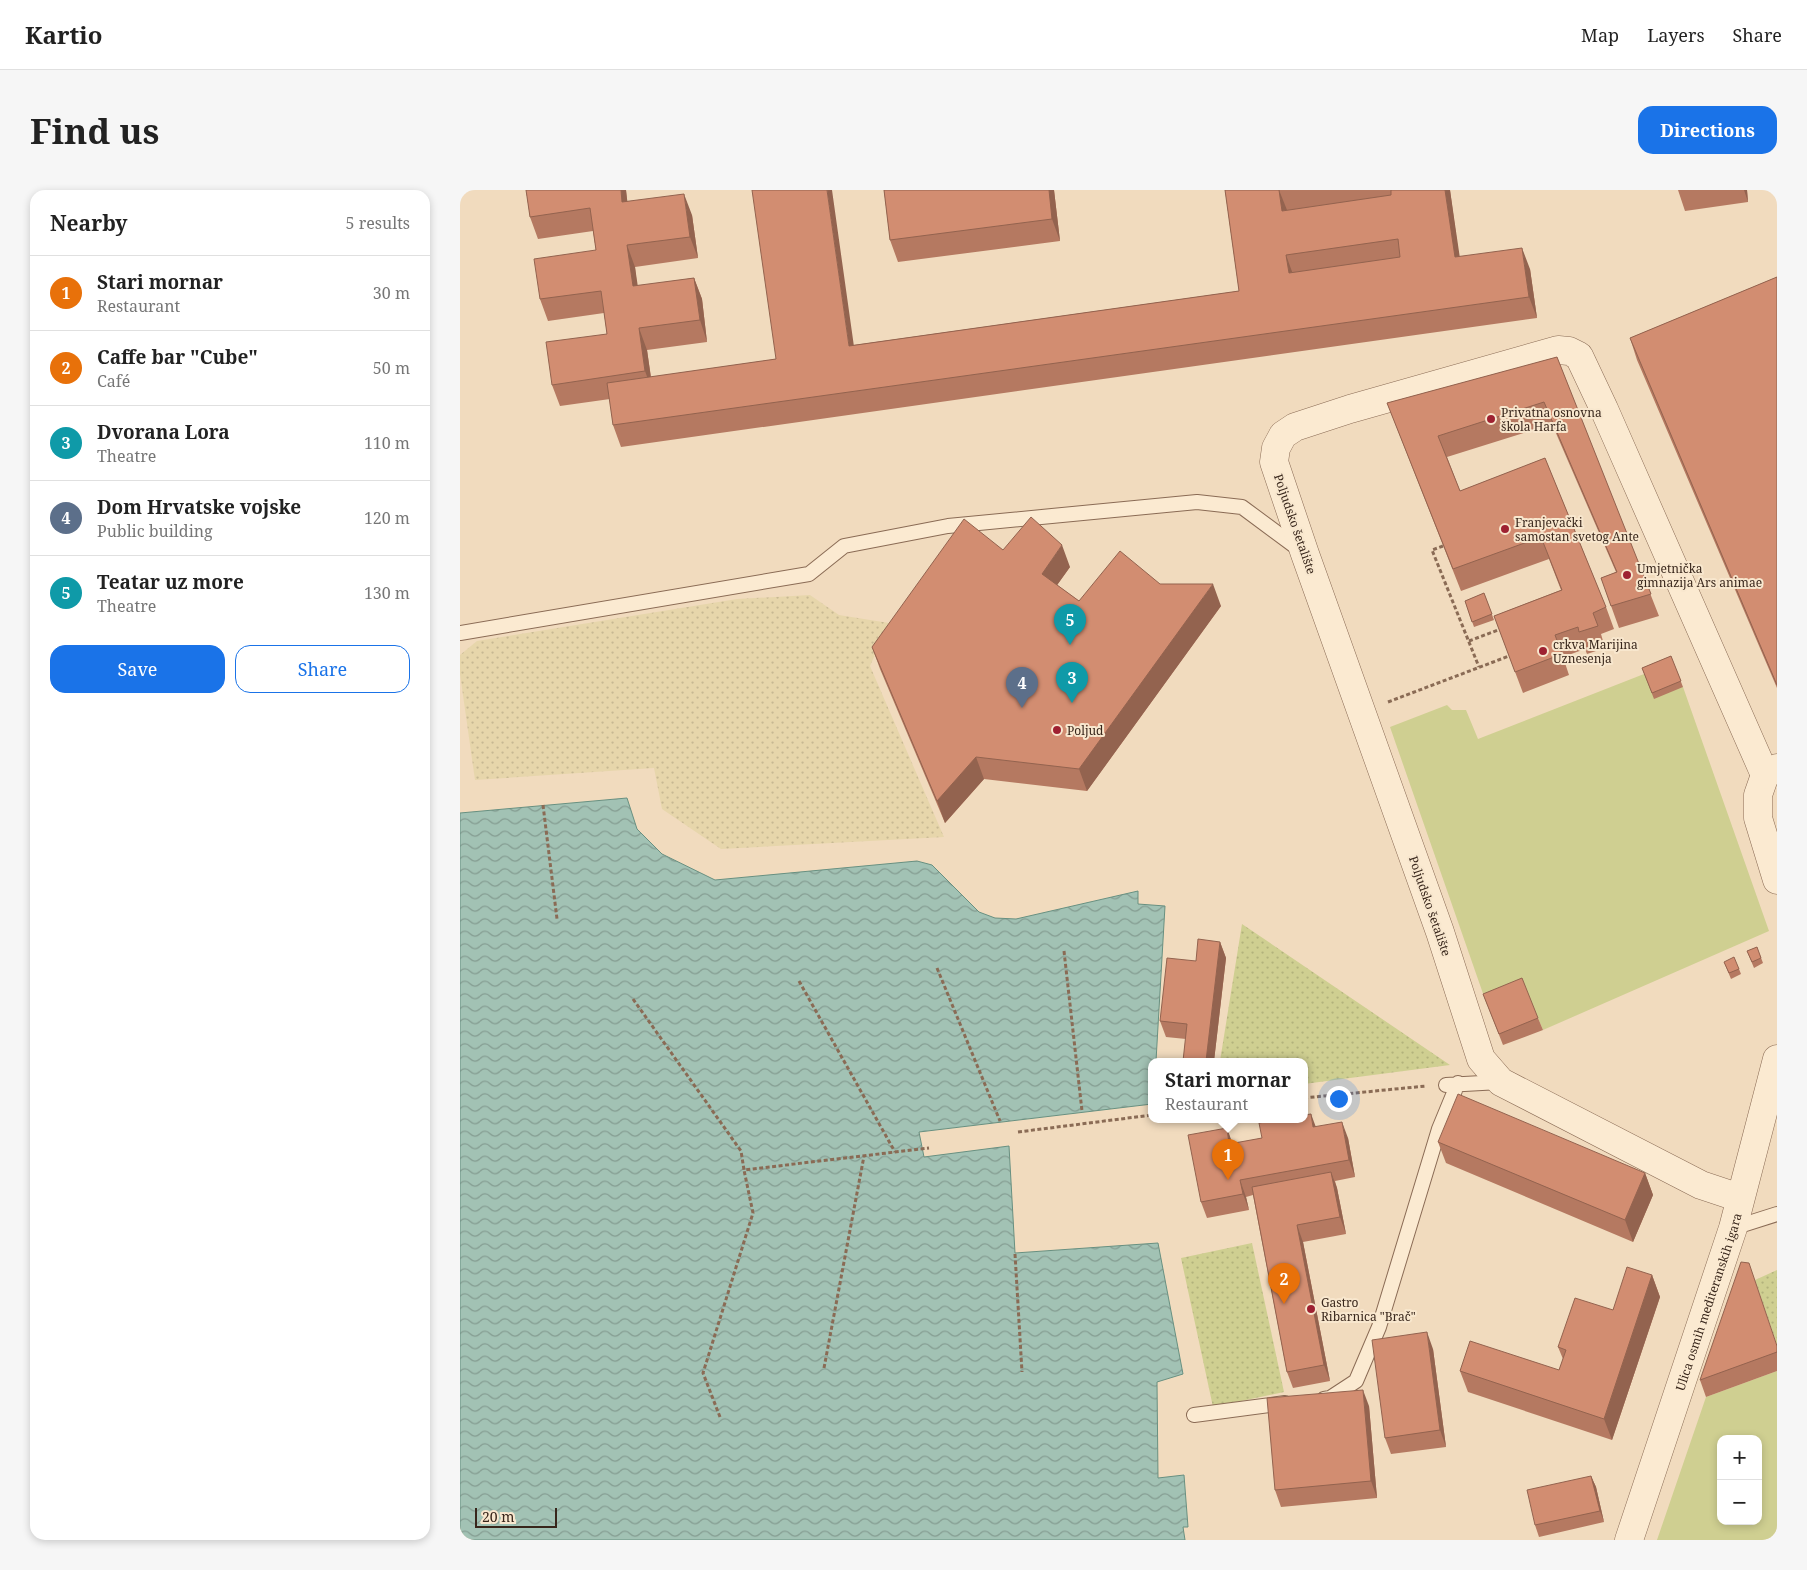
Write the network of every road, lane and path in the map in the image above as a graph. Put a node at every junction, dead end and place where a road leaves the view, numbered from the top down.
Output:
1 (1443, 546) edge
2 (1305, 554) junction
3 (1498, 630) edge
4 (460, 633) edge
5 (1469, 640) junction
6 (1509, 656) edge
7 (1480, 667) junction
8 (1362, 712) junction
9 (1771, 771) edge
10 (543, 805) dead end
11 (1777, 880) edge
12 (557, 919) dead end
13 (1064, 951) dead end
14 (936, 968) dead end
15 (799, 981) dead end
16 (633, 999) dead end
17 (1777, 1059) edge
18 (1501, 1082) junction
19 (1452, 1084) junction
20 (1308, 1098) edge
21 (1082, 1111) dead end
22 (1148, 1116) edge
23 (1000, 1121) dead end
24 (1018, 1132) dead end
25 (929, 1148) dead end
26 (895, 1152) junction
27 (864, 1156) junction
28 (744, 1170) junction
29 (1740, 1198) junction
30 (1777, 1214) edge
31 (1733, 1228) junction
32 (1015, 1254) dead end
33 (824, 1368) dead end
34 (1022, 1372) dead end
35 (1312, 1400) edge
36 (1295, 1402) edge
37 (1194, 1415) dead end
38 (720, 1417) dead end
39 (1629, 1540) edge

1 - 5 path
2 - 4 lane
2 - 8 street, Poljudsko šetalište
2 - 9 street, Poljudsko šetalište
3 - 5 path
5 - 7 path
6 - 7 path
7 - 8 path
8 - 18 street, Poljudsko šetalište
9 - 11 street
10 - 12 path
13 - 21 path
14 - 23 path
15 - 26 path
16 - 28 path
17 - 29 street, Ulica osmih mediteranskih igara
18 - 19 lane
18 - 29 street, Poljudsko šetalište
19 - 20 path
19 - 35 lane
22 - 24 path
25 - 26 path
26 - 27 path
27 - 28 path
27 - 33 path
28 - 38 path
29 - 31 street, Ulica osmih mediteranskih igara
30 - 31 lane
31 - 39 street, Ulica osmih mediteranskih igara
32 - 34 path
36 - 37 lane

